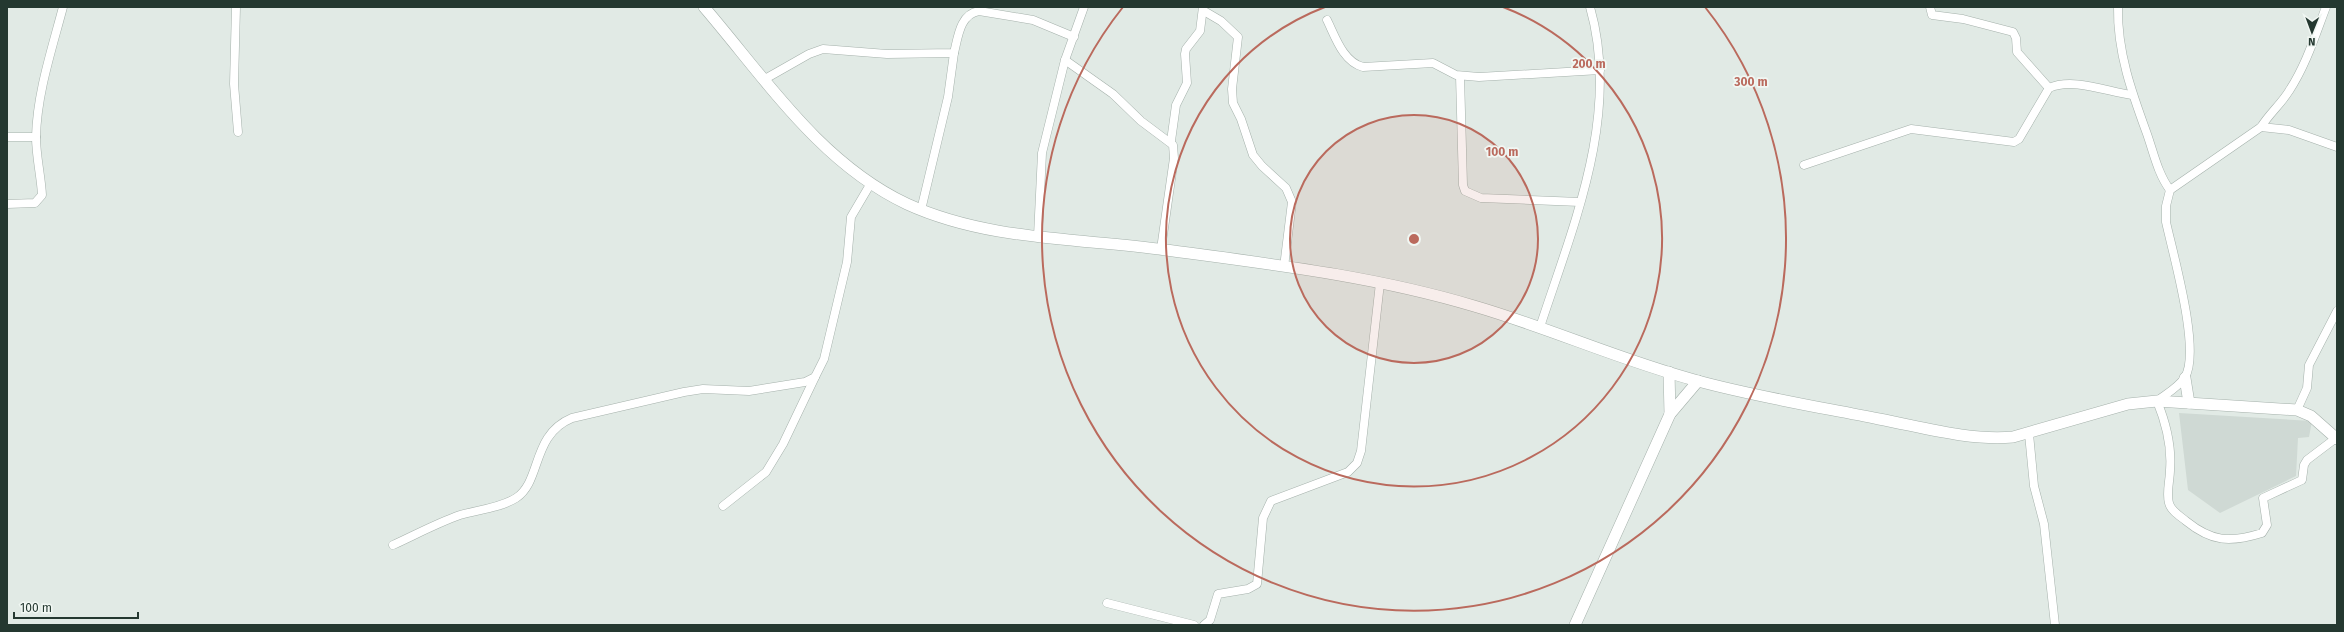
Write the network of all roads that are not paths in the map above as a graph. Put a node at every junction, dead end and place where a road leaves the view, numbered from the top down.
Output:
1 (62, 7) edge
2 (236, 7) edge
3 (704, 7) edge
4 (1084, 7) edge
5 (1590, 7) edge
6 (1930, 7) edge
7 (2118, 7) edge
8 (2326, 7) edge
9 (1204, 9) edge
10 (1327, 20) dead end
11 (1074, 37) junction
12 (954, 53) junction
13 (1065, 60) junction
14 (1600, 70) junction
15 (1460, 76) junction
16 (765, 79) junction
17 (2049, 88) junction
18 (2132, 95) junction
19 (2261, 128) junction
20 (238, 132) dead end
21 (7, 137) edge
22 (36, 137) junction
23 (1171, 141) junction
24 (2337, 147) edge
25 (1804, 165) dead end
26 (871, 183) junction
27 (2170, 190) junction
28 (1580, 202) junction
29 (7, 204) edge
30 (921, 210) junction
31 (1038, 236) junction
32 (1161, 249) junction
33 (1284, 267) junction
34 (1380, 283) junction
35 (2337, 310) edge
36 (1540, 327) junction
37 (1669, 372) junction
38 (815, 377) junction
39 (2185, 378) junction
40 (1698, 381) junction
41 (2157, 401) junction
42 (2189, 403) junction
43 (2297, 410) junction
44 (1670, 414) junction
45 (2029, 434) junction
46 (2337, 438) edge
47 (723, 506) dead end
48 (393, 545) dead end
49 (1107, 603) dead end
50 (1194, 625) edge
51 (1204, 625) edge
52 (1575, 625) edge
53 (2055, 625) edge

1 - 22 street
2 - 20 street
3 - 16 street
4 - 11 street
5 - 14 street
6 - 17 street
7 - 18 street
8 - 19 street
9 - 23 street
9 - 33 street
10 - 15 street
11 - 12 street
11 - 13 street
12 - 16 street
12 - 30 street
13 - 23 street
13 - 31 street
14 - 15 street
14 - 28 street
15 - 28 street
16 - 26 street
17 - 18 street
17 - 25 street
18 - 27 street
19 - 24 street
19 - 27 street
21 - 22 street
22 - 29 street
23 - 32 street
26 - 30 street
26 - 38 street
27 - 39 street
28 - 36 street
30 - 31 street
31 - 32 street
32 - 33 street
33 - 34 street
34 - 36 street
34 - 51 street
35 - 43 street
36 - 37 street
37 - 40 street
37 - 44 street
38 - 47 street
38 - 48 street
39 - 41 street
39 - 42 street
40 - 44 street
40 - 45 street
41 - 42 street
41 - 45 street
41 - 46 street
42 - 43 street
43 - 46 street
44 - 52 street
45 - 53 street
49 - 50 street

